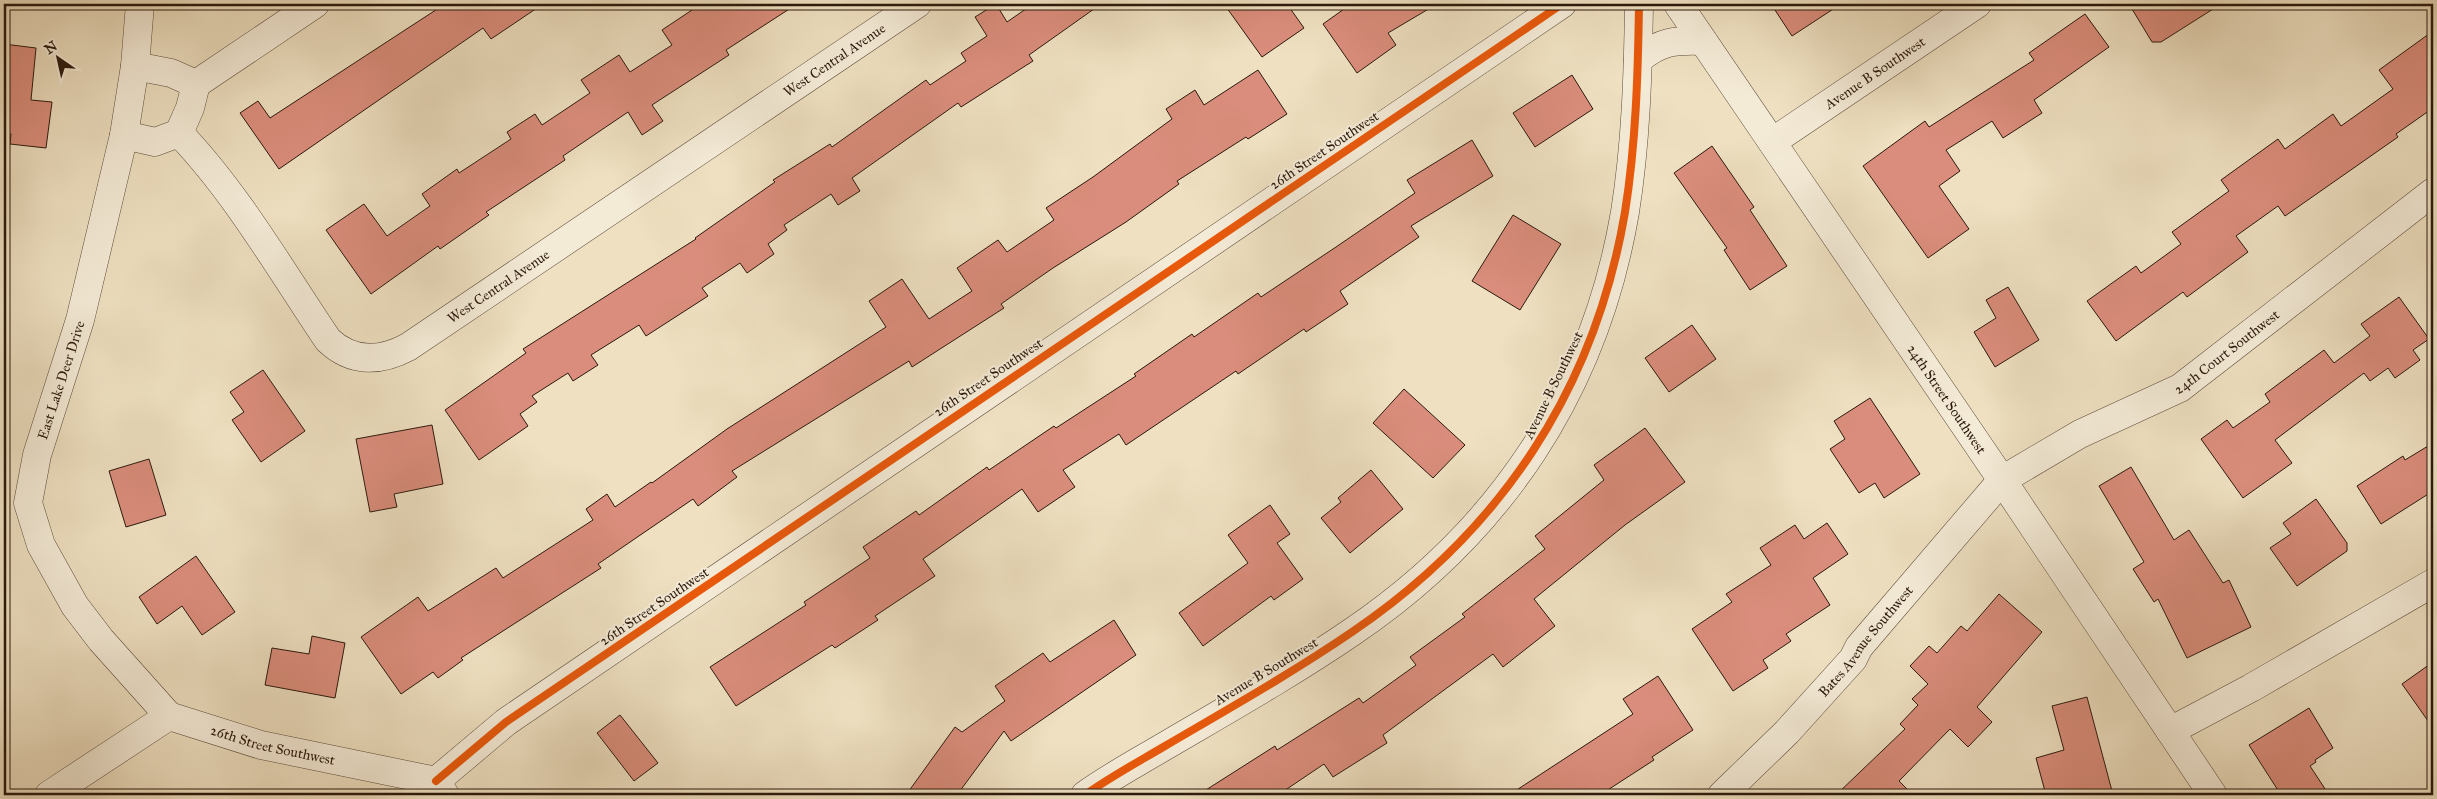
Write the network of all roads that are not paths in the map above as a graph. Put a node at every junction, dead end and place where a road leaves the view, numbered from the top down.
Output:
1 (140, 4) edge
2 (315, 4) edge
3 (916, 4) edge
4 (1562, 4) edge
5 (1639, 4) edge
6 (1678, 4) edge
7 (1977, 4) edge
8 (1703, 41) junction
9 (1638, 60) junction
10 (135, 66) junction
11 (196, 84) junction
12 (179, 134) junction
13 (124, 135) junction
14 (1772, 142) junction
15 (2433, 192) edge
16 (2002, 480) junction
17 (2433, 583) edge
18 (169, 716) junction
19 (2170, 731) junction
20 (440, 788) edge
21 (49, 795) edge
22 (1085, 795) edge
23 (1722, 795) edge
24 (2212, 795) edge

1 - 10 street, East Lake Deer Drive
2 - 11 street
3 - 12 street, West Central Avenue
4 - 20 street, 26th Street Southwest
5 - 9 street, Avenue B Southwest
6 - 8 street, 24th Street Southwest
7 - 14 street, Avenue B Southwest
8 - 9 street
8 - 14 street, 24th Street Southwest
9 - 22 street, Avenue B Southwest
10 - 11 street
10 - 13 street, East Lake Deer Drive
11 - 12 street
12 - 13 street
13 - 18 street, East Lake Deer Drive
14 - 16 street, 24th Street Southwest
15 - 16 street, 24th Court Southwest
16 - 19 street, 24th Street Southwest
16 - 23 street, Bates Avenue Southwest
17 - 19 street
18 - 20 street, 26th Street Southwest
18 - 21 street
19 - 24 street, 24th Street Southwest

